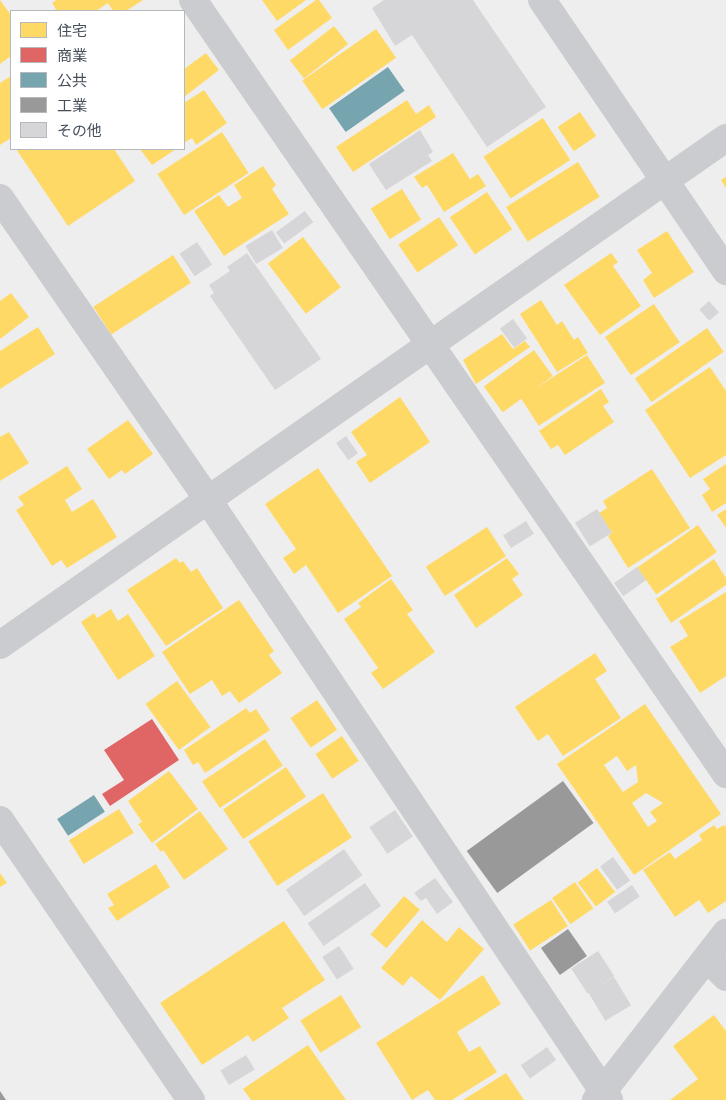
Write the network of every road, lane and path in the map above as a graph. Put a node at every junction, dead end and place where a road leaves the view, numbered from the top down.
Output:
1 (193, 0) edge
2 (542, 0) edge
3 (726, 138) edge
4 (664, 182) junction
5 (0, 198) edge
6 (726, 271) edge
7 (430, 345) junction
8 (208, 500) junction
9 (0, 645) edge
10 (726, 774) edge
11 (0, 820) edge
12 (726, 933) edge
13 (707, 958) junction
14 (726, 977) edge
15 (603, 1097) edge
16 (191, 1100) edge

1 - 7 street
2 - 4 street
3 - 4 street
4 - 6 street
4 - 7 street
5 - 8 street
7 - 8 street
7 - 10 street
8 - 9 street
8 - 15 street
11 - 16 street
12 - 13 street
13 - 14 street
13 - 15 street

